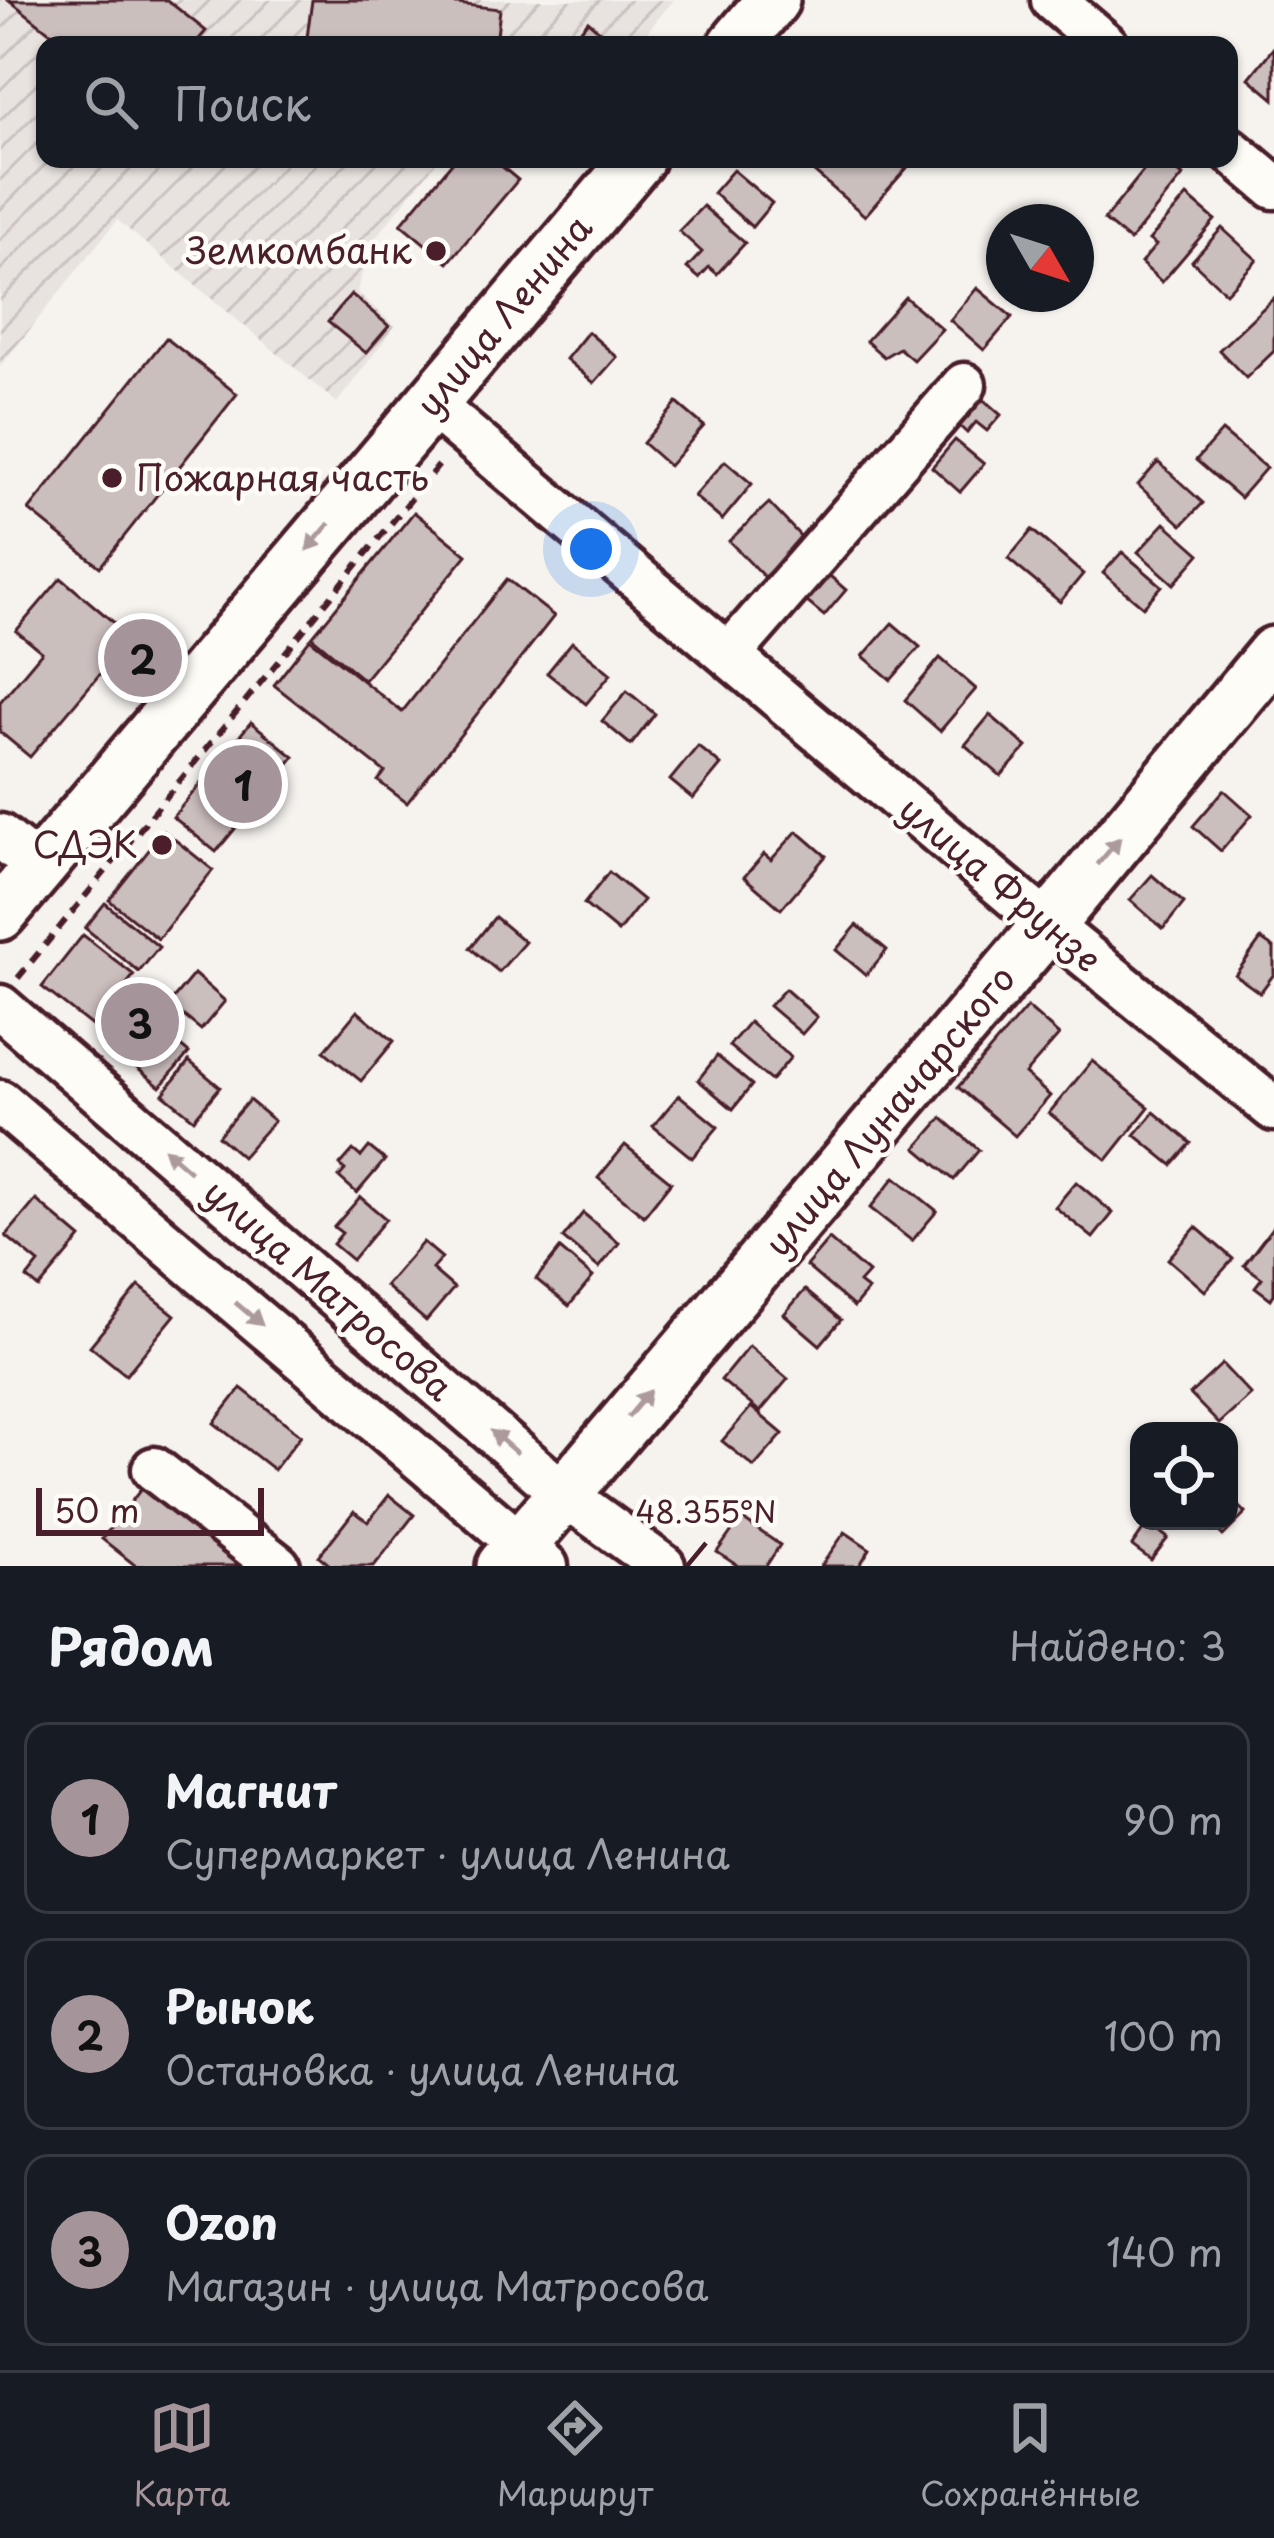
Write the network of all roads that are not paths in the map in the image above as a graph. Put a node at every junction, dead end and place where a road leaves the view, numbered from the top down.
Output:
1 (773, 0) edge
2 (1053, 0) edge
3 (743, 36) edge
4 (1095, 36) edge
5 (1238, 157) edge
6 (631, 168) edge
7 (1274, 187) edge
8 (964, 385) dead end
9 (448, 418) junction
10 (1274, 653) edge
11 (729, 655) junction
12 (20, 852) edge
13 (0, 914) edge
14 (1048, 925) junction
15 (8, 994) edge
16 (0, 1102) edge
17 (1274, 1109) edge
18 (154, 1469) dead end
19 (564, 1494) junction
20 (523, 1559) edge
21 (278, 1566) edge
22 (663, 1566) edge

1 - 3 main road
2 - 4 street
5 - 7 street
6 - 9 main road, улица Ленина
8 - 11 street
9 - 11 street, улица Фрунзе
9 -> 12 main road, улица Ленина
14 -> 10 main road, улица Луначарского
11 - 14 street, улица Фрунзе
12 - 13 main road, улица Ленина
14 - 17 street, улица Фрунзе
19 -> 14 main road, улица Луначарского
19 -> 15 street, улица Матросова
16 -> 20 street, улица Матросова
18 - 21 street
19 - 20 main road, улица Луначарского
19 - 22 street, улица Матросова

